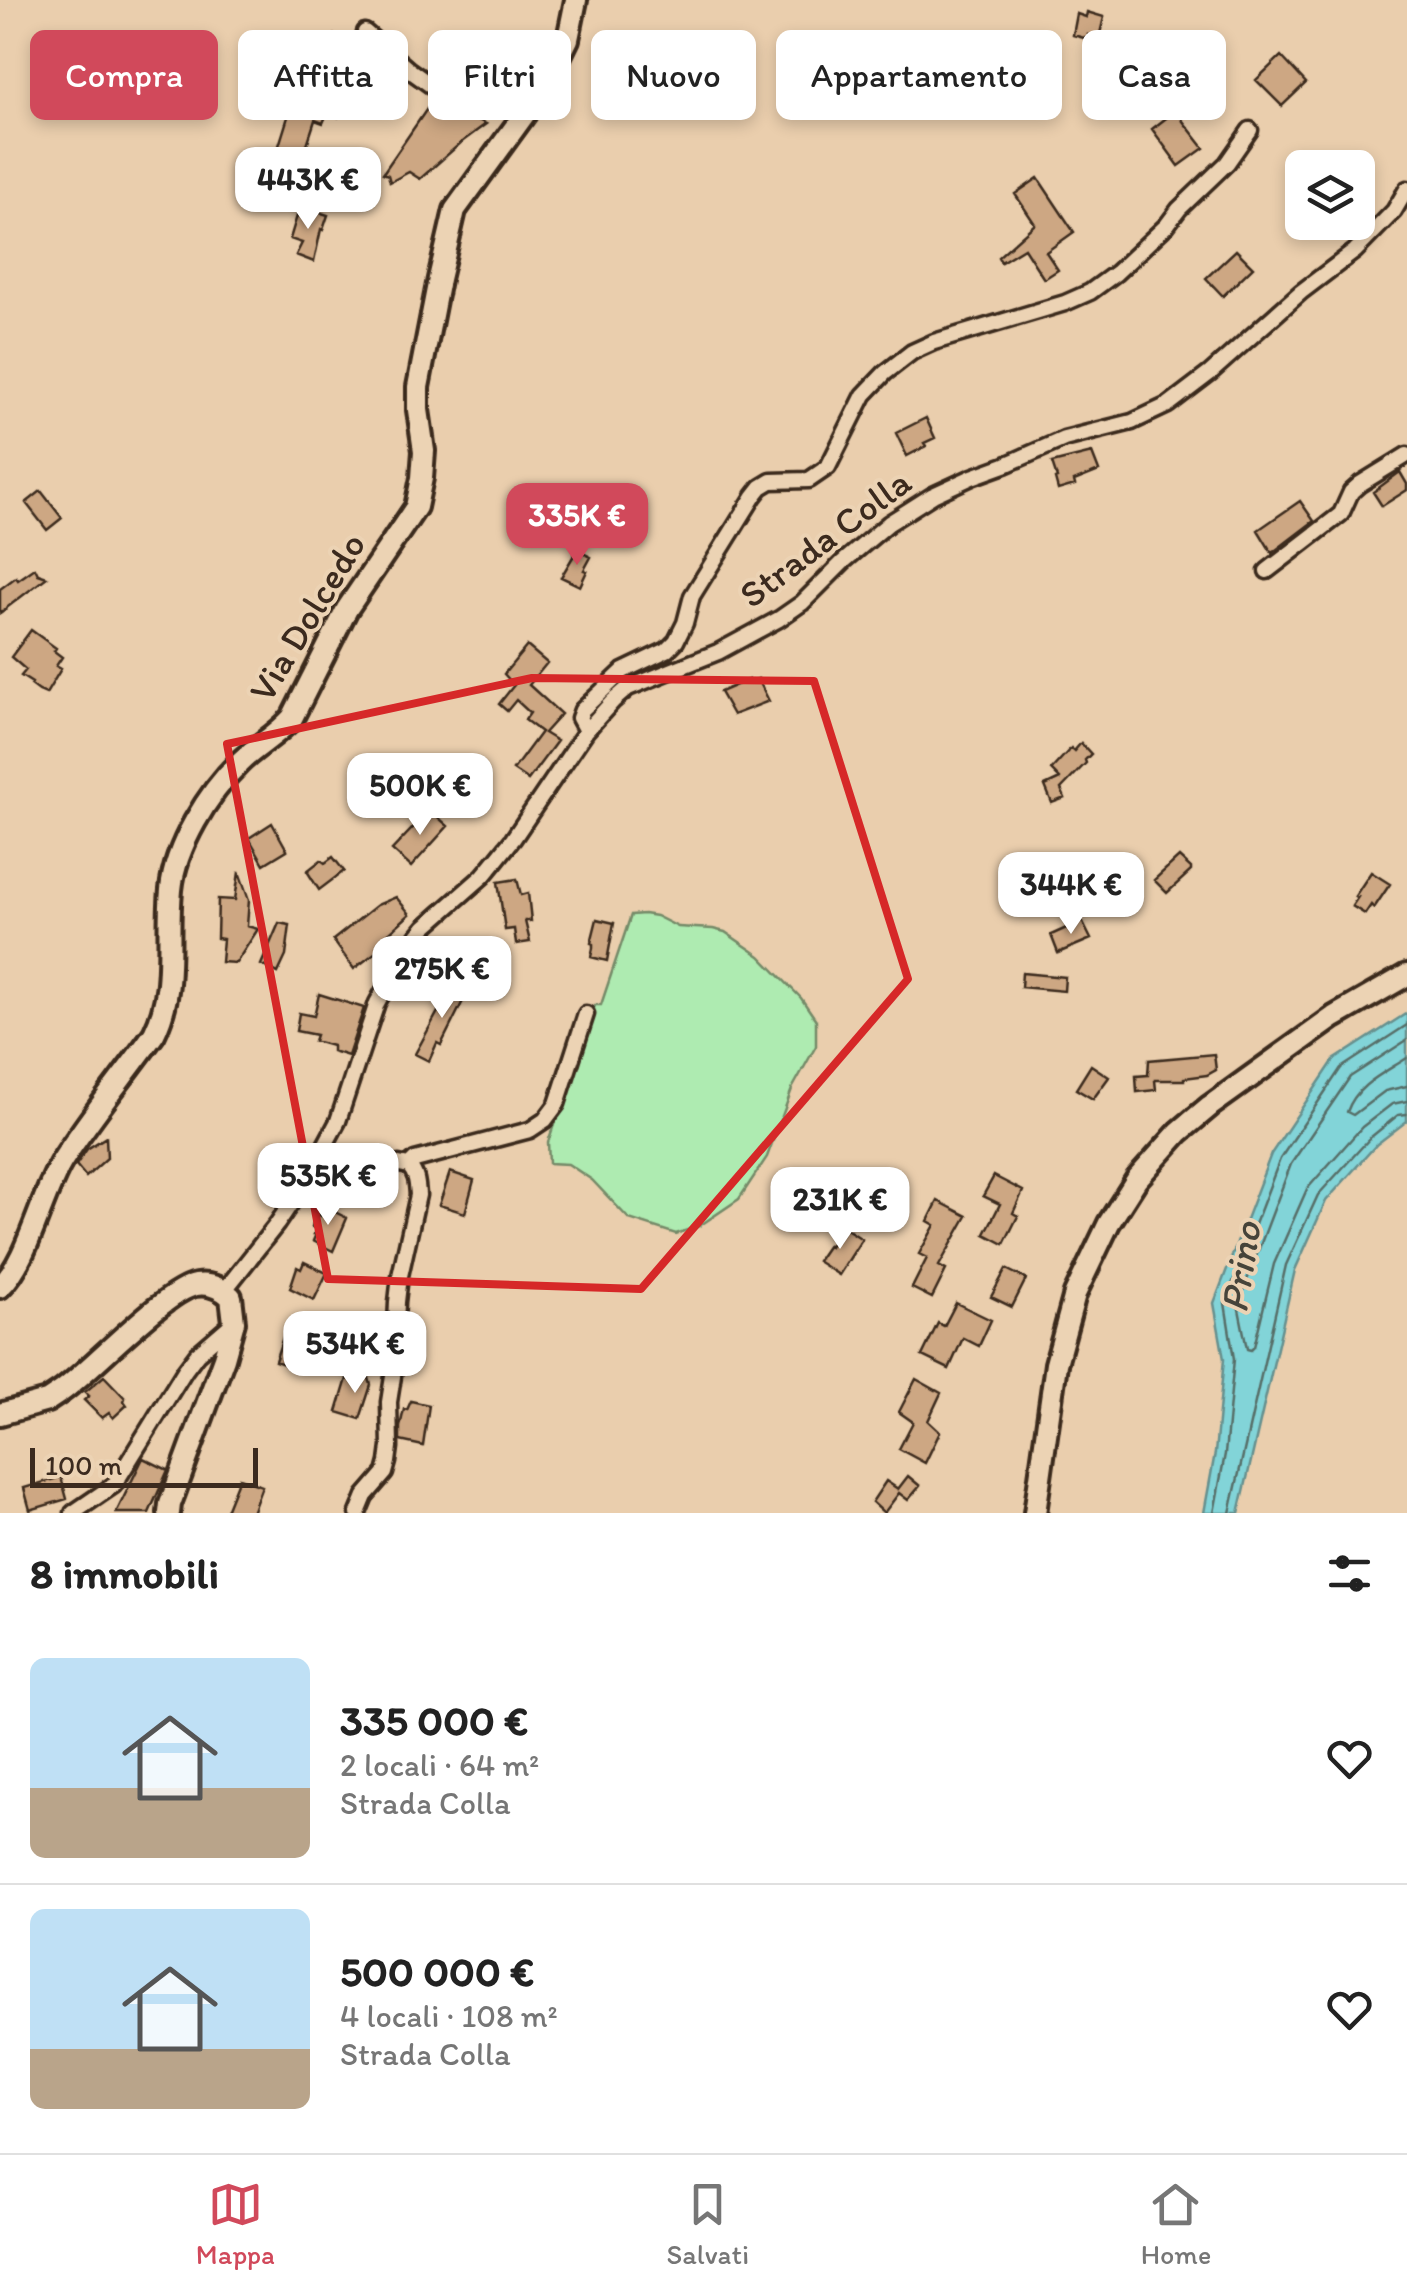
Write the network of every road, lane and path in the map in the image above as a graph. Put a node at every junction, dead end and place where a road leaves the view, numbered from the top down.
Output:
1 (576, 0) edge
2 (570, 30) edge
3 (521, 120) edge
4 (1250, 130) dead end
5 (1407, 189) edge
6 (1407, 455) edge
7 (1266, 571) dead end
8 (586, 732) junction
9 (1407, 975) edge
10 (586, 1014) dead end
11 (409, 1166) junction
12 (306, 1181) junction
13 (0, 1287) edge
14 (224, 1291) junction
15 (234, 1322) junction
16 (0, 1414) edge
17 (73, 1513) edge
18 (169, 1513) edge
19 (358, 1513) edge
20 (1035, 1513) edge

1 - 2 main road, Via Dolcedo
3 - 13 main road, Via Dolcedo
4 - 8 street
5 - 8 street, Strada Colla
6 - 7 street
8 - 12 street, Strada Colla
9 - 20 main road
10 - 11 street
11 - 12 street
11 - 19 street
12 - 14 street, Strada Colla
14 - 15 main road
14 - 16 main road
15 - 17 street
15 - 18 main road

